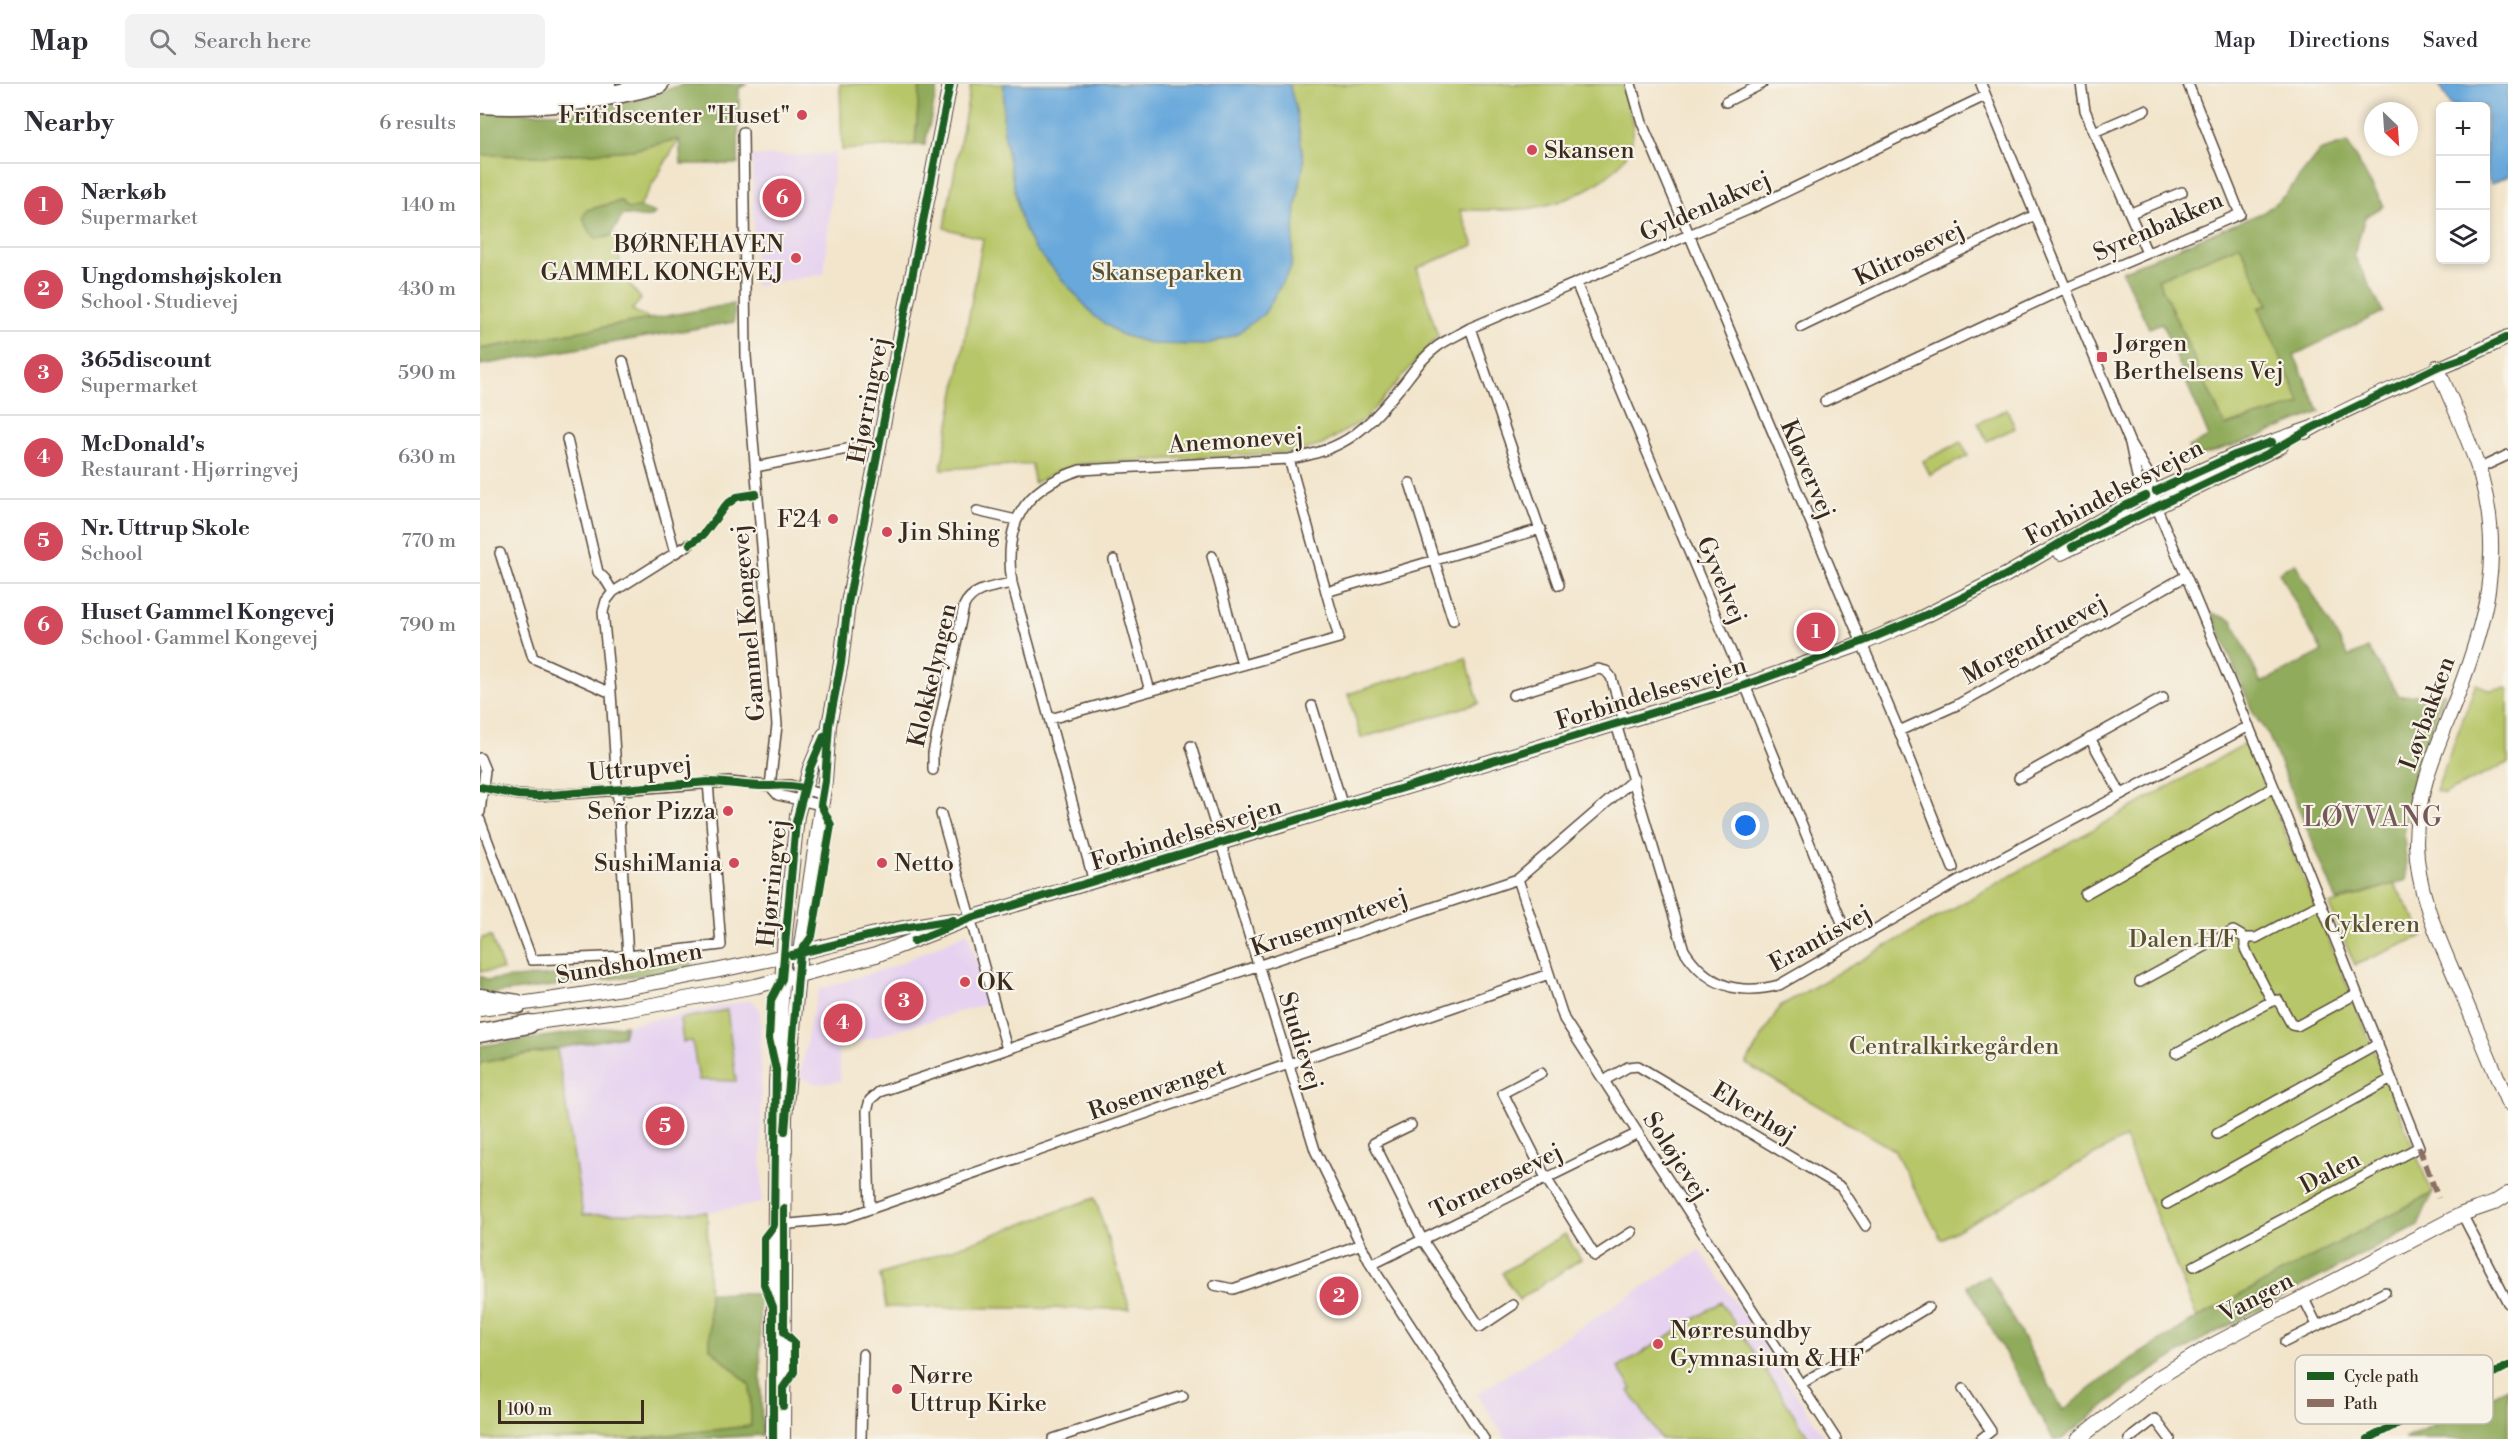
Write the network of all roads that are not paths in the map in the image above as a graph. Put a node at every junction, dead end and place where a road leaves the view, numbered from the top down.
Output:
1 (606, 84) edge
2 (659, 84) edge
3 (950, 84) edge
4 (1631, 84) edge
5 (1762, 84) edge
6 (1981, 84) edge
7 (2081, 84) edge
8 (2188, 84) edge
9 (480, 86) edge
10 (1985, 96) junction
11 (1726, 102) dead end
12 (480, 104) edge
13 (2145, 110) dead end
14 (743, 132) dead end
15 (2094, 132) junction
16 (2182, 192) dead end
17 (2131, 213) junction
18 (2035, 214) junction
19 (1689, 236) junction
20 (2147, 253) junction
21 (1576, 283) junction
22 (2066, 288) junction
23 (1800, 327) dead end
24 (1470, 328) junction
25 (2508, 328) edge
26 (2508, 337) edge
27 (1437, 346) joint
28 (623, 361) dead end
29 (2438, 367) junction
30 (1825, 401) dead end
31 (2312, 428) junction
32 (567, 439) dead end
33 (857, 447) dead end
34 (2508, 455) edge
35 (1289, 459) junction
36 (755, 467) junction
37 (2478, 469) junction
38 (1410, 483) dead end
39 (2151, 494) junction
40 (2156, 506) junction
41 (978, 511) dead end
42 (1016, 520) junction
43 (1541, 529) junction
44 (690, 544) dead end
45 (500, 553) dead end
46 (675, 553) junction
47 (1212, 556) dead end
48 (1114, 560) dead end
49 (1433, 561) junction
50 (2006, 575) junction
51 (2186, 576) junction
52 (1012, 583) junction
53 (1559, 585) dead end
54 (613, 592) junction
55 (1326, 592) junction
56 (1453, 620) dead end
57 (1861, 644) junction
58 (1242, 665) junction
59 (1745, 685) junction
60 (1150, 691) junction
61 (611, 693) junction
62 (1513, 695) dead end
63 (2163, 698) dead end
64 (1312, 706) dead end
65 (1050, 719) junction
66 (1620, 723) junction
67 (829, 725) junction
68 (2248, 726) junction
69 (1899, 731) junction
70 (2090, 738) junction
71 (1191, 746) dead end
72 (480, 758) edge
73 (933, 770) dead end
74 (2019, 778) dead end
75 (1634, 779) junction
76 (708, 782) junction
77 (770, 786) junction
78 (2274, 787) junction
79 (482, 788) edge
80 (618, 790) junction
81 (802, 794) junction
82 (2121, 794) junction
83 (822, 800) junction
84 (1343, 807) junction
85 (480, 812) edge
86 (941, 814) dead end
87 (480, 820) edge
88 (1220, 844) junction
89 (1953, 868) dead end
90 (1518, 879) junction
91 (1094, 882) junction
92 (2085, 894) dead end
93 (2320, 904) junction
94 (971, 918) junction
95 (1843, 925) dead end
96 (903, 928) junction
97 (2245, 938) junction
98 (914, 941) junction
99 (628, 956) junction
100 (791, 966) junction
101 (1258, 967) junction
102 (1549, 974) junction
103 (2140, 982) dead end
104 (2356, 994) junction
105 (480, 998) edge
106 (2272, 1001) junction
107 (518, 1004) junction
108 (480, 1009) edge
109 (529, 1024) junction
110 (480, 1027) edge
111 (480, 1033) edge
112 (2378, 1044) junction
113 (1007, 1049) junction
114 (2176, 1053) dead end
115 (1288, 1065) junction
116 (1541, 1073) dead end
117 (2391, 1079) junction
118 (1605, 1080) junction
119 (2508, 1103) edge
120 (1411, 1125) dead end
121 (1638, 1133) junction
122 (2217, 1134) dead end
123 (1546, 1178) junction
124 (2508, 1187) edge
125 (2508, 1194) edge
126 (2168, 1204) dead end
127 (870, 1209) junction
128 (2464, 1213) junction
129 (779, 1225) junction
130 (1866, 1226) dead end
131 (1632, 1232) dead end
132 (1422, 1239) junction
133 (1359, 1245) junction
134 (1371, 1265) junction
135 (2194, 1266) dead end
136 (1214, 1285) dead end
137 (2385, 1292) dead end
138 (2302, 1297) junction
139 (2508, 1303) edge
140 (1513, 1305) dead end
141 (1928, 1307) dead end
142 (2317, 1325) junction
143 (2285, 1342) dead end
144 (863, 1354) dead end
145 (1801, 1384) junction
146 (1963, 1389) dead end
147 (1184, 1396) dead end
148 (773, 1439) edge
149 (783, 1439) edge
150 (861, 1439) edge
151 (1053, 1439) edge
152 (1484, 1439) edge
153 (1836, 1439) edge
154 (1981, 1439) edge
155 (2078, 1439) edge
156 (2129, 1439) edge
157 (2170, 1439) edge

1 - 9 highway
2 - 12 highway
3 - 67 street, Hjørringvej
4 - 19 street, Kløvervej
5 - 11 street
6 - 10 street
7 - 15 street
8 - 20 street, Syrenbakken
10 - 18 street
10 - 19 street, Gyldenlakvej
13 - 15 street
14 - 36 street, Gammel Kongevej
15 - 17 street
16 - 17 street
17 - 20 street
18 - 22 street
18 - 23 street, Klitrosevej
19 - 21 street, Gyldenlakvej
19 - 57 street, Kløvervej
20 - 22 street, Syrenbakken
21 - 24 street, Gyldenlakvej
21 - 59 street, Gyvelvej
22 - 30 street
22 - 39 street
24 - 27 street, Gyldenlakvej
24 - 43 street
25 - 29 street, Forbindelsesvejen
26 - 29 street, Forbindelsesvejen
27 - 35 street, Anemonevej
28 - 46 street
29 - 31 street, Forbindelsesvejen
29 - 37 street, Løvbakken
31 - 39 street, Forbindelsesvejen
31 - 40 street, Forbindelsesvejen
32 - 54 street
33 - 36 street
34 - 37 street
35 - 42 street, Anemonevej
35 - 55 street
36 - 77 street, Gammel Kongevej
37 - 119 street, Løvbakken
38 - 49 street
39 - 40 street
39 - 50 street, Forbindelsesvejen
40 - 50 street, Forbindelsesvejen
40 - 51 street
41 - 42 street
42 - 52 street, Anemonevej
43 - 49 street
43 - 53 street
44 - 46 street
45 - 61 street
46 - 54 street
47 - 58 street
48 - 60 street
49 - 55 street
49 - 56 street
50 - 57 street, Forbindelsesvejen
51 - 68 street
51 - 69 street, Morgenfruevej
52 - 65 street, Anemonevej
52 - 73 street, Klokkelyngen
54 - 61 street
55 - 58 street
57 - 59 street, Forbindelsesvejen
57 - 69 street, Kløvervej
58 - 60 street
59 - 66 street, Forbindelsesvejen
59 - 95 street, Gyvelvej
60 - 65 street
61 - 80 street
62 - 66 street, Erantisvej
63 - 70 street
64 - 84 street
65 - 91 street, Anemonevej
66 - 75 street, Erantisvej
66 - 84 street, Forbindelsesvejen
67 - 81 street, Hjørringvej
67 - 83 street, Hjørringvej
68 - 78 street, Dalen
68 - 82 street, Erantisvej
69 - 89 street, Kløvervej
70 - 74 street
70 - 82 street
71 - 88 street, Studievej
72 - 79 street
75 - 82 street, Erantisvej
75 - 90 street, Krusemyntevej
76 - 77 street, Uttrupvej
76 - 80 street, Uttrupvej
76 - 99 street
77 - 81 street, Uttrupvej
78 - 92 street
78 - 93 street, Dalen
79 - 80 street, Uttrupvej
79 - 85 street
80 - 99 street
81 - 83 street, Uttrupvej
81 - 100 street, Hjørringvej
83 - 100 street, Hjørringvej
84 - 88 street, Forbindelsesvejen
86 - 94 street
87 - 99 street
88 - 91 street, Forbindelsesvejen
88 - 101 street, Studievej
90 - 101 street, Krusemyntevej
90 - 102 street, Soløjevej
91 - 94 street, Forbindelsesvejen
93 - 97 street
93 - 104 street, Dalen
94 - 96 street, Forbindelsesvejen
94 - 98 street, Forbindelsesvejen
94 - 113 street
96 - 98 street
96 - 100 street, Forbindelsesvejen
97 - 103 street
97 - 106 street
98 - 100 street, Forbindelsesvejen
100 - 107 street, Sundsholmen
100 - 109 street, Sundsholmen
100 - 129 street, Hjørringvej
100 - 129 street, Hjørringvej
101 - 113 street, Krusemyntevej
101 - 115 street, Studievej
102 - 115 street, Rosenvænget
102 - 118 street, Soløjevej
104 - 106 street
104 - 112 street, Dalen
105 - 107 highway
106 - 114 street
107 - 108 street, Sundsholmen
109 - 110 street, Sundsholmen
109 - 111 highway
112 - 117 street, Dalen
112 - 122 street
113 - 127 street, Krusemyntevej
115 - 127 street, Rosenvænget
115 - 133 street, Studievej
116 - 123 street
117 - 126 street
117 - 135 street, Dalen
118 - 121 street, Soløjevej
118 - 130 street, Elverhøj
120 - 132 street
121 - 123 street, Tornerosevej
121 - 145 street, Soløjevej
123 - 131 street
123 - 132 street, Tornerosevej
124 - 128 street, Vangen
125 - 128 street, Vangen
127 - 129 street, Rosenvænget
128 - 138 street, Vangen
128 - 139 street
129 - 148 street, Hjørringvej
129 - 149 street, Hjørringvej
132 - 134 street, Tornerosevej
132 - 140 street
133 - 134 street, Studievej
133 - 136 street
134 - 152 street, Studievej
137 - 142 street
138 - 142 street
138 - 155 street, Vangen
141 - 145 street
142 - 143 street
144 - 150 street
145 - 153 street, Soløjevej
146 - 154 street
147 - 151 street
156 - 157 street

